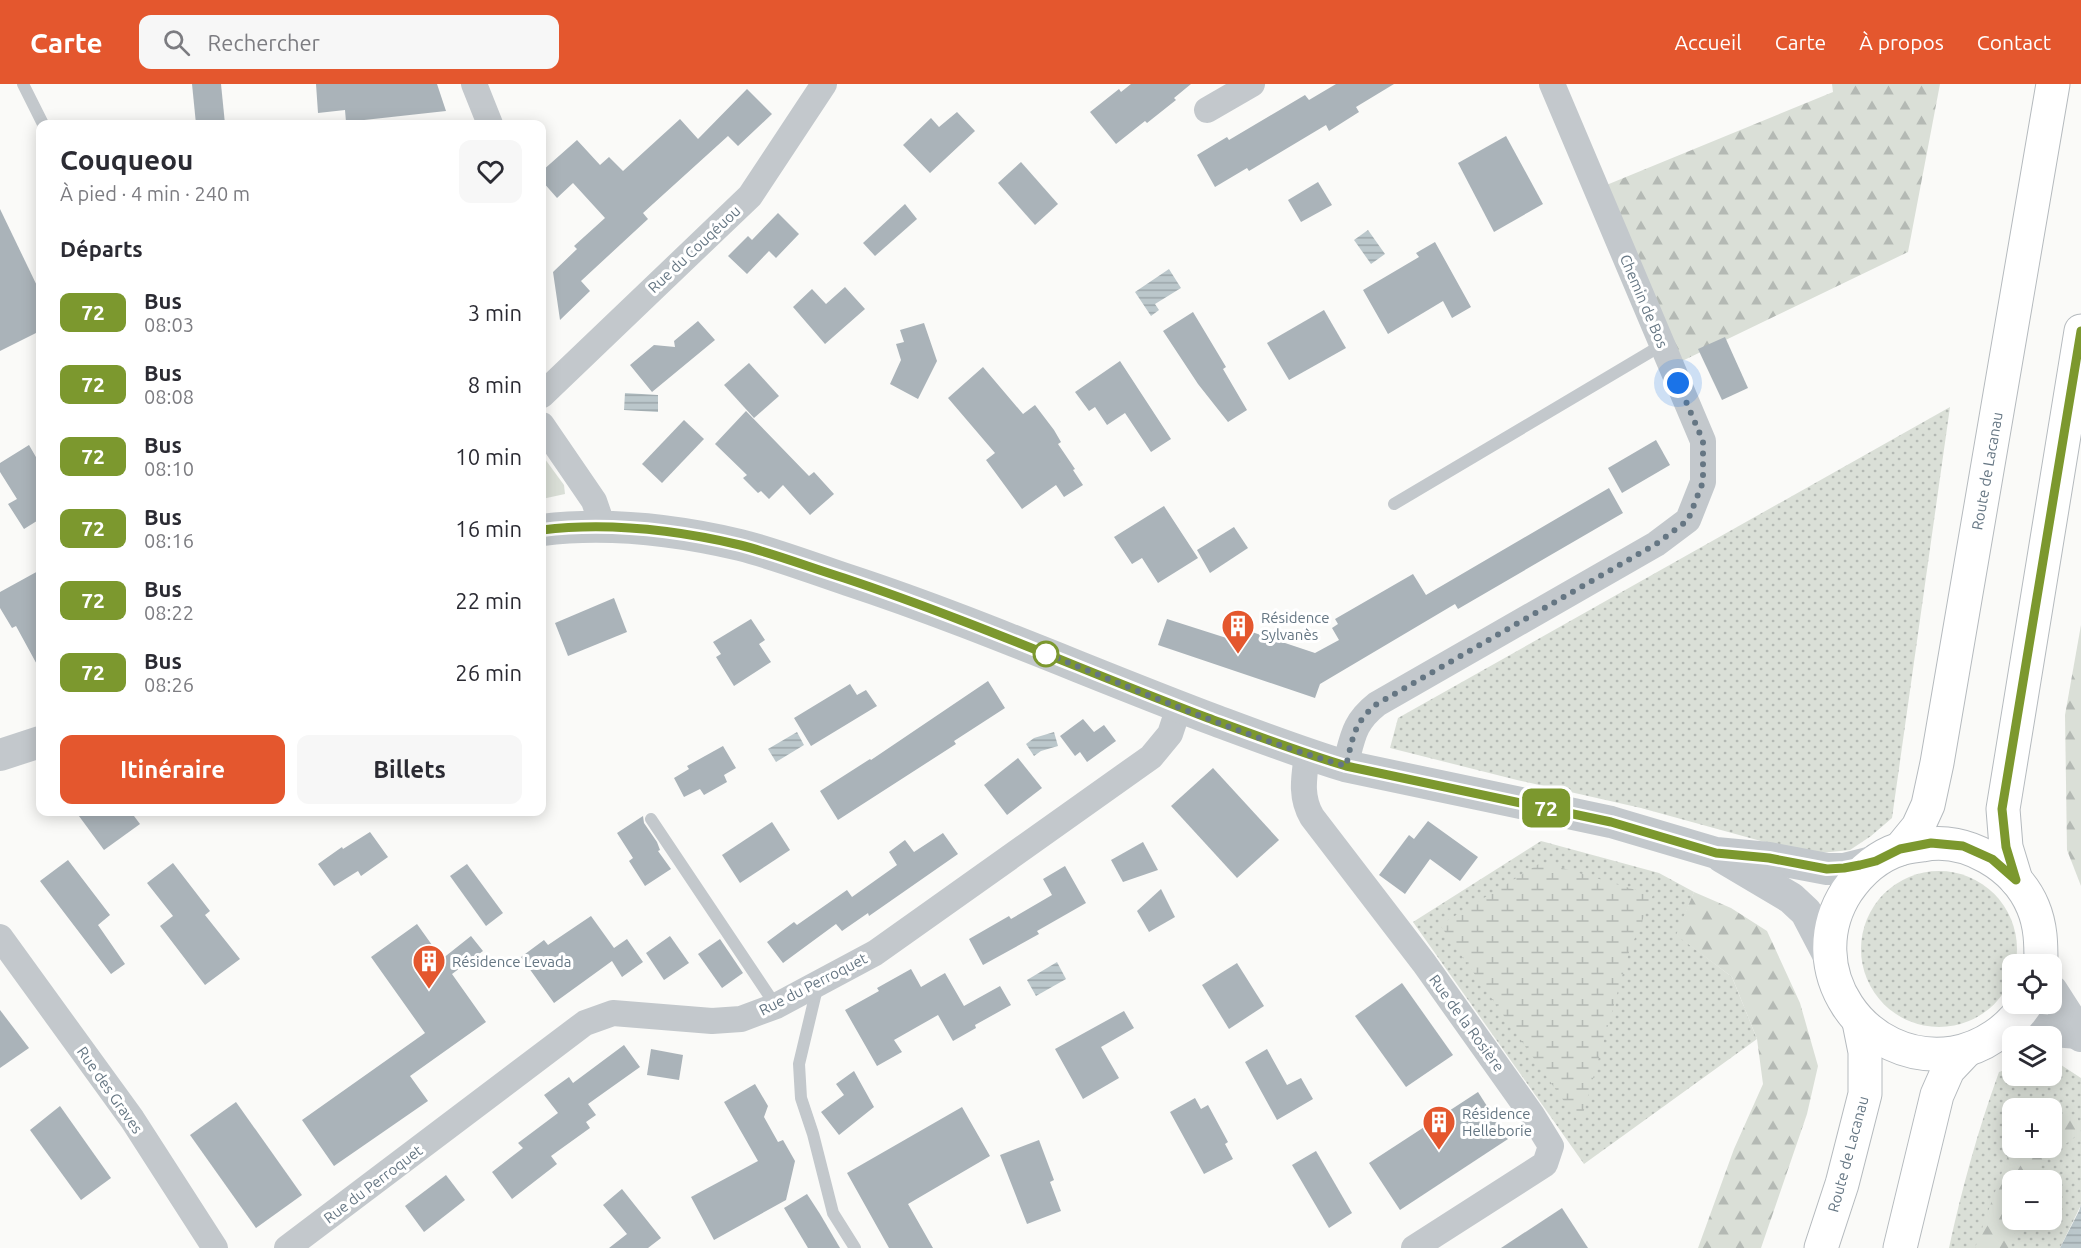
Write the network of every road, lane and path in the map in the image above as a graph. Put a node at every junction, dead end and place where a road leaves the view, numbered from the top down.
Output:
1 (23, 84) edge
2 (474, 84) edge
3 (824, 84) edge
4 (1252, 84) edge
5 (1552, 84) edge
6 (2053, 84) edge
7 (1207, 110) dead end
8 (41, 120) edge
9 (488, 120) edge
10 (2081, 331) edge
11 (1662, 345) junction
12 (546, 391) edge
13 (546, 431) edge
14 (1394, 504) dead end
15 (603, 527) junction
16 (546, 530) edge
17 (1179, 707) junction
18 (36, 743) edge
19 (0, 755) edge
20 (1307, 755) junction
21 (1346, 766) junction
22 (651, 819) dead end
23 (1716, 853) junction
24 (1888, 855) junction
25 (2016, 880) junction
26 (0, 937) edge
27 (2041, 954) edge
28 (1829, 956) junction
29 (818, 983) junction
30 (776, 1006) junction
31 (2062, 1007) edge
32 (2019, 1014) edge
33 (1859, 1022) junction
34 (1998, 1035) junction
35 (2079, 1035) edge
36 (1966, 1051) junction
37 (215, 1248) edge
38 (287, 1248) edge
39 (855, 1248) edge
40 (1414, 1248) edge
41 (1821, 1248) edge
42 (1900, 1248) edge

1 - 8 lane
2 - 9 street
3 - 12 street, Rue du Couqéuou
4 - 7 street
5 - 11 street, Chemin de Bos
6 - 24 main road, Route de Lacanau
10 - 25 main road
11 - 14 lane
11 - 21 street, Chemin de Bos
13 - 15 street
15 - 16 street
15 - 17 street
17 - 20 street
17 - 29 street, Rue du Perroquet
18 - 19 street
20 - 21 street
20 - 40 street, Rue de la Rosière
21 - 23 street
22 - 30 lane
23 - 24 street
23 - 28 street
24 - 25 main road
24 - 28 main road, Route de Lacanau
25 - 27 main road
26 - 37 street, Rue des Graves
28 - 33 main road
29 - 30 street, Rue du Perroquet
29 - 39 lane
30 - 38 street, Rue du Perroquet
31 - 35 street
32 - 34 main road
33 - 36 main road
33 - 41 main road, Route de Lacanau
34 - 35 street
34 - 36 main road
36 - 42 main road

